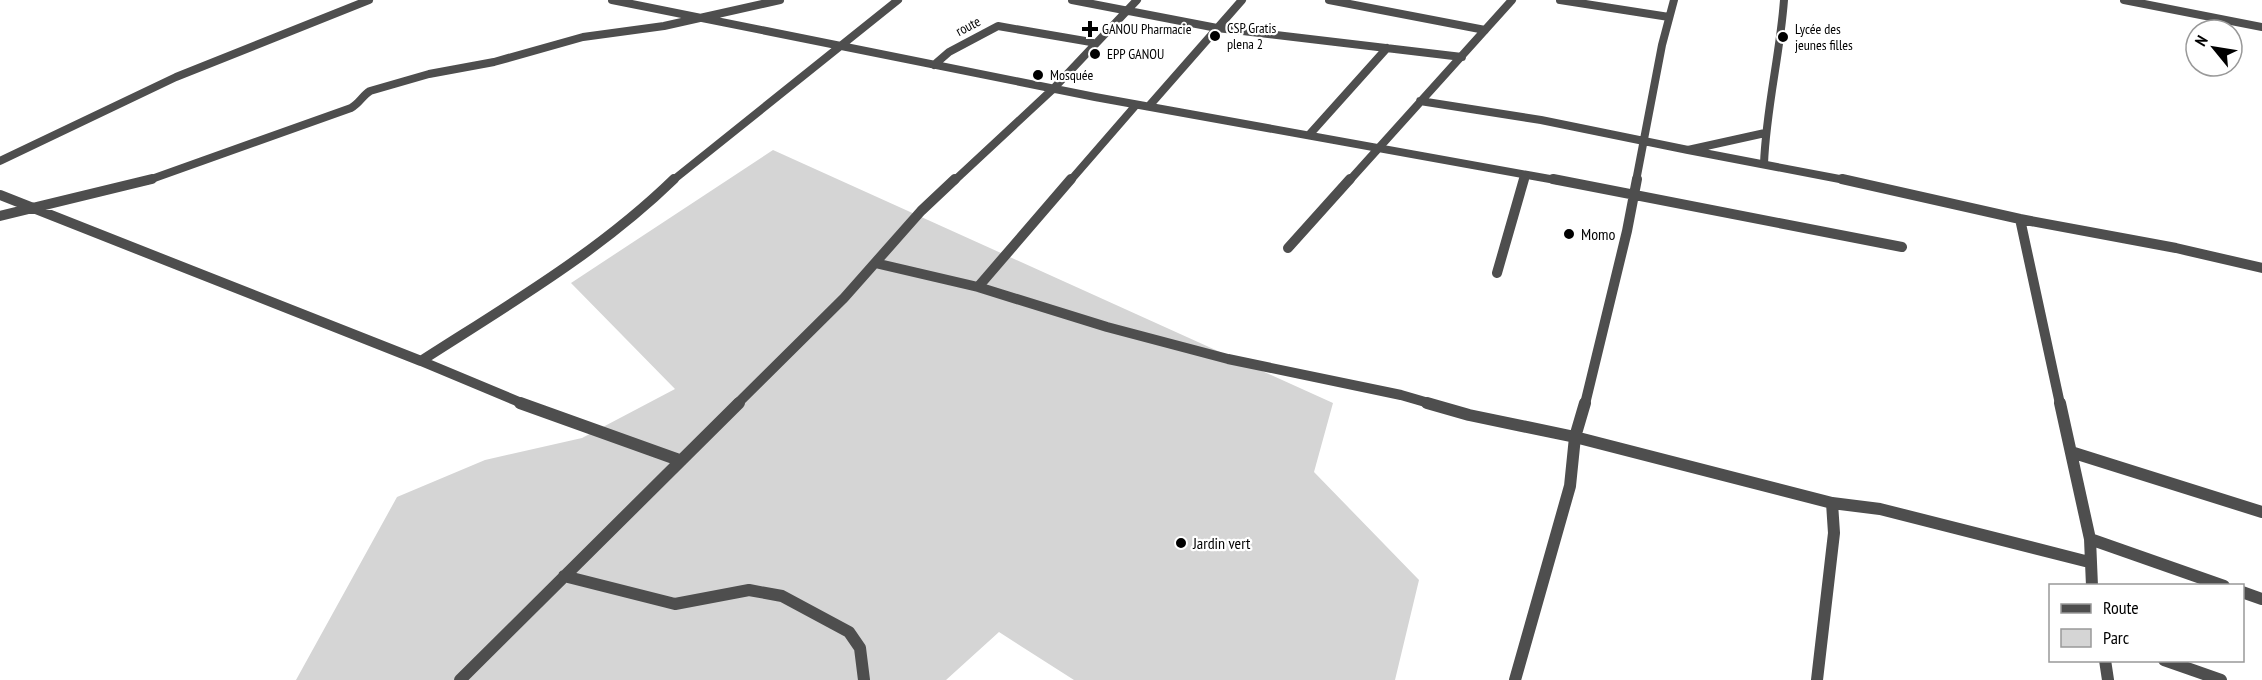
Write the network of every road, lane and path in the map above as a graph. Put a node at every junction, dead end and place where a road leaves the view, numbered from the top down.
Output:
1 (369, 0) edge
2 (612, 0) edge
3 (780, 0) edge
4 (898, 0) edge
5 (1072, 0) edge
6 (1137, 0) edge
7 (1242, 0) edge
8 (1329, 0) edge
9 (1512, 0) edge
10 (1560, 0) edge
11 (1674, 0) edge
12 (1784, 0) edge
13 (2124, 0) edge
14 (630, 2) edge
15 (1126, 11) junction
16 (1669, 17) junction
17 (699, 19) junction
18 (2262, 27) edge
19 (1217, 28) junction
20 (1485, 30) junction
21 (1091, 42) dead end
22 (840, 46) junction
23 (1387, 48) junction
24 (1462, 57) junction
25 (934, 65) junction
26 (1054, 88) junction
27 (1420, 101) junction
28 (1136, 105) junction
29 (1149, 106) junction
30 (1765, 133) junction
31 (1309, 135) junction
32 (1644, 140) junction
33 (1381, 148) junction
34 (1688, 150) junction
35 (0, 161) edge
36 (1764, 165) junction
37 (1525, 175) junction
38 (1634, 194) junction
39 (0, 195) edge
40 (34, 208) junction
41 (0, 216) edge
42 (2020, 219) junction
43 (1902, 247) dead end
44 (1288, 248) dead end
45 (875, 263) junction
46 (2262, 270) edge
47 (1497, 273) dead end
48 (978, 287) junction
49 (421, 361) junction
50 (1575, 437) junction
51 (2071, 452) junction
52 (679, 460) junction
53 (1832, 503) junction
54 (2262, 512) edge
55 (2090, 538) junction
56 (2089, 562) junction
57 (564, 576) junction
58 (2092, 584) edge
59 (2221, 584) edge
60 (2244, 593) edge
61 (2262, 599) edge
62 (2105, 662) edge
63 (2170, 662) edge
64 (460, 680) edge
65 (864, 680) edge
66 (1515, 680) edge
67 (1816, 680) edge
68 (2108, 680) edge
69 (2221, 680) edge

1 - 35 street
2 - 14 street
3 - 17 street
4 - 22 street
5 - 15 street
6 - 15 street
7 - 19 street
8 - 20 street
9 - 20 street
10 - 16 street
11 - 16 street
12 - 30 street
13 - 18 street
14 - 17 street
15 - 19 street
15 - 26 street
16 - 32 street
17 - 22 street
17 - 40 street
19 - 23 street
19 - 29 street
20 - 24 street
21 - 25 street, route
22 - 25 street
22 - 49 street
23 - 24 street
23 - 31 street
24 - 27 street
25 - 26 street
26 - 28 street
26 - 45 street
27 - 32 street
27 - 33 street
28 - 29 street
28 - 48 street
29 - 31 street
30 - 34 street
30 - 36 street
31 - 33 street
32 - 34 street
32 - 38 street
33 - 37 street
33 - 44 street
34 - 36 street
36 - 42 street
37 - 38 street
37 - 47 street
38 - 43 street
38 - 50 street
39 - 40 street
40 - 41 street
40 - 49 street
42 - 46 street
42 - 51 street
45 - 48 street
45 - 52 street
48 - 50 street
49 - 52 street
50 - 53 street
50 - 66 street
51 - 54 street
51 - 55 street
52 - 57 street
53 - 56 street
53 - 67 street
55 - 56 street
55 - 59 street
56 - 58 street
57 - 64 street
57 - 65 street
60 - 61 street
62 - 68 street
63 - 69 street

